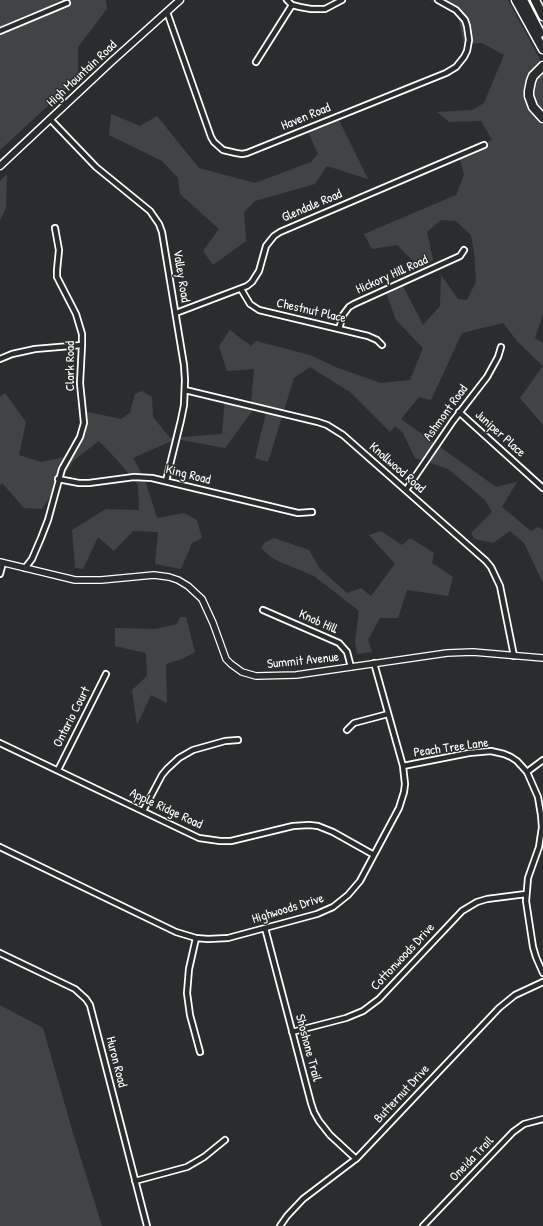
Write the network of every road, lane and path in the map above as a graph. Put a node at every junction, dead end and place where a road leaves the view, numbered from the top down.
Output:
1 (180, 0) edge
2 (287, 0) edge
3 (342, 0) edge
4 (438, 0) edge
5 (516, 0) edge
6 (523, 0) edge
7 (535, 0) edge
8 (67, 3) dead end
9 (292, 5) junction
10 (167, 12) junction
11 (543, 16) edge
12 (0, 32) edge
13 (543, 39) edge
14 (543, 49) edge
15 (256, 62) dead end
16 (543, 66) edge
17 (543, 118) edge
18 (50, 119) junction
19 (484, 145) dead end
20 (0, 166) edge
21 (55, 228) dead end
22 (464, 250) dead end
23 (242, 289) junction
24 (176, 313) junction
25 (339, 329) junction
26 (82, 345) junction
27 (382, 345) dead end
28 (501, 347) dead end
29 (0, 359) edge
30 (185, 390) junction
31 (459, 412) junction
32 (58, 479) junction
33 (166, 481) junction
34 (543, 488) edge
35 (406, 490) junction
36 (312, 512) dead end
37 (1, 563) edge
38 (25, 568) junction
39 (0, 574) edge
40 (263, 610) dead end
41 (514, 656) junction
42 (543, 658) edge
43 (374, 663) junction
44 (351, 667) junction
45 (106, 674) dead end
46 (388, 714) junction
47 (347, 730) dead end
48 (238, 740) dead end
49 (0, 743) edge
50 (543, 760) edge
51 (402, 766) junction
52 (58, 770) junction
53 (527, 772) junction
54 (143, 811) junction
55 (0, 847) edge
56 (374, 855) junction
57 (526, 894) junction
58 (264, 928) junction
59 (196, 938) junction
60 (0, 953) edge
61 (543, 973) edge
62 (543, 982) edge
63 (292, 1032) junction
64 (200, 1052) dead end
65 (543, 1119) edge
66 (225, 1140) dead end
67 (356, 1159) junction
68 (135, 1181) junction
69 (147, 1226) edge
70 (280, 1226) edge
71 (423, 1226) edge

1 - 10 main road, High Mountain Road
2 - 9 street
3 - 9 street
4 - 10 street, Haven Road
5 - 14 highway
6 - 13 highway
7 - 11 highway
8 - 12 street
9 - 15 street
10 - 18 main road, High Mountain Road
16 - 17 highway
18 - 20 main road, High Mountain Road
18 - 24 street, Valley Road
19 - 23 street, Glendale Road
21 - 26 street, Clark Road
22 - 25 street, Hickory Hill Road
23 - 24 street, Glendale Road
23 - 25 street, Chestnut Place
24 - 30 street, Valley Road
25 - 27 street, Chestnut Place
26 - 29 street
26 - 32 street, Clark Road
28 - 31 street, Ashmont Road
30 - 33 street, Valley Road
30 - 35 street, Knollwood Road
31 - 34 street, Juniper Place
31 - 35 street, Ashmont Road
32 - 33 street, King Road
32 - 38 street, Clark Road
33 - 36 street, King Road
35 - 41 street, Knollwood Road
37 - 38 street, Summit Avenue
37 - 39 street
38 - 44 street, Summit Avenue
40 - 44 street, Knob Hill
41 - 42 street, Summit Avenue
41 - 43 street, Summit Avenue
43 - 44 street, Summit Avenue
43 - 46 street, Highwoods Drive
45 - 52 street, Ontario Court
46 - 47 street
46 - 51 street, Highwoods Drive
48 - 54 street
49 - 52 street, Apple Ridge Road
50 - 53 street
51 - 53 street, Peach Tree Lane
51 - 56 street, Highwoods Drive
52 - 54 street, Apple Ridge Road
53 - 57 street, Peach Tree Lane
54 - 56 street, Apple Ridge Road
55 - 59 street, Highwoods Drive
56 - 58 street, Highwoods Drive
57 - 61 street, Peach Tree Lane
57 - 63 street, Cottonwoods Drive
58 - 59 street, Highwoods Drive
58 - 63 street, Shoshone Trail
59 - 64 street
60 - 68 street, Huron Road
62 - 67 street, Butternut Drive
63 - 67 street, Shoshone Trail
65 - 71 street, Oneida Trail
66 - 68 street
67 - 70 street, Butternut Drive
68 - 69 street, Huron Road

